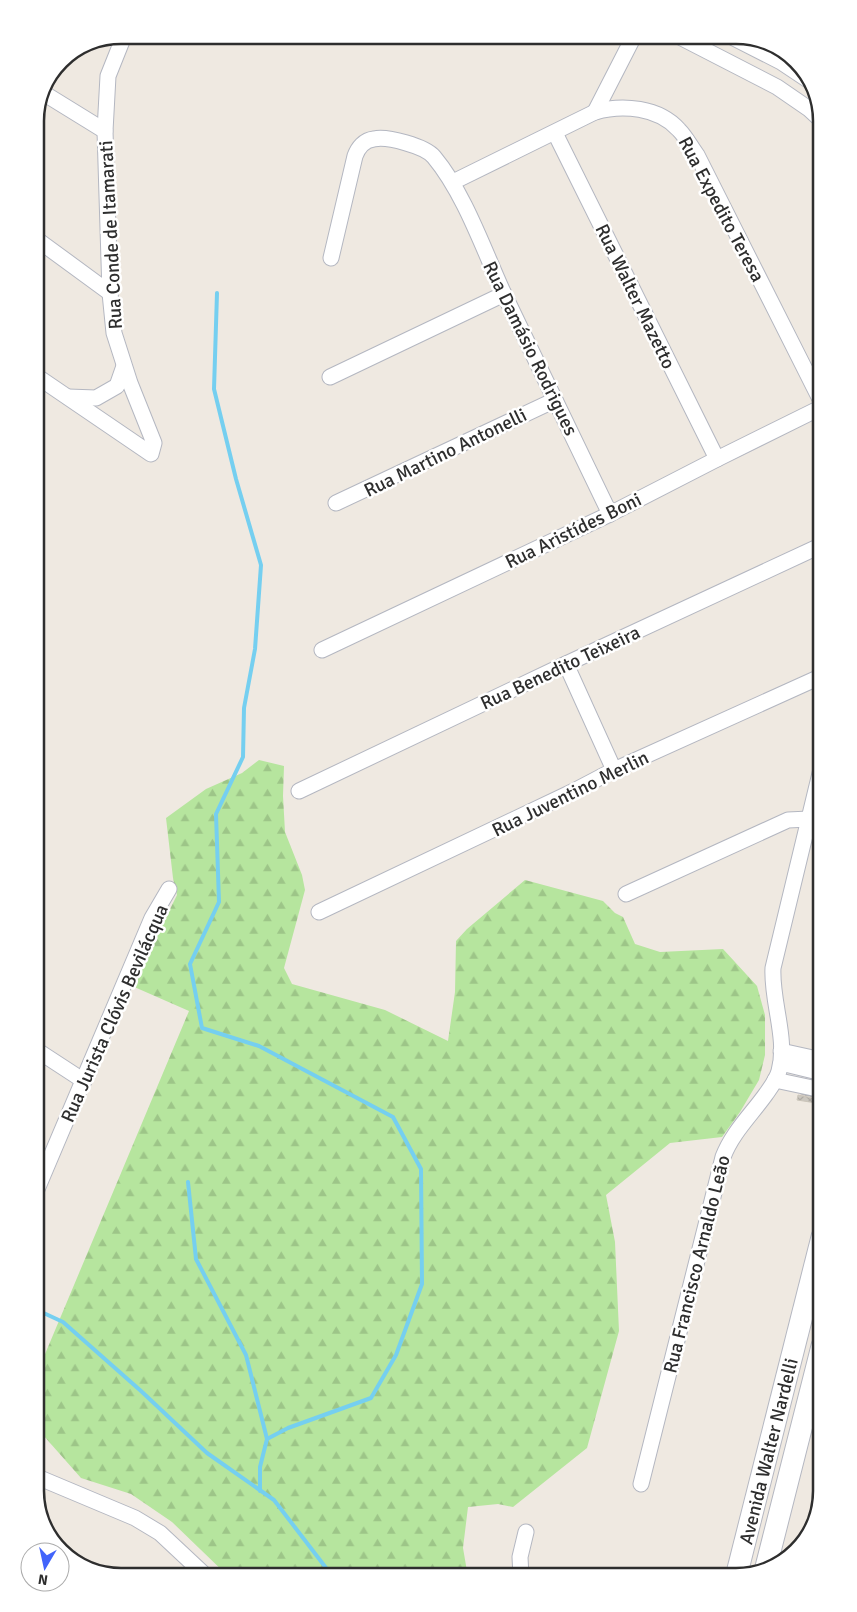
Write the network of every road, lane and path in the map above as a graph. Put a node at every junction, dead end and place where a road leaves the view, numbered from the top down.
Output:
1 (121, 44) edge
2 (630, 44) edge
3 (693, 44) edge
4 (764, 49) edge
5 (795, 71) edge
6 (48, 96) edge
7 (595, 112) junction
8 (812, 112) edge
9 (105, 131) junction
10 (555, 133) junction
11 (453, 182) junction
12 (44, 245) edge
13 (331, 258) dead end
14 (110, 293) junction
15 (504, 294) junction
16 (124, 366) junction
17 (330, 377) dead end
18 (44, 381) edge
19 (813, 385) edge
20 (68, 397) junction
21 (555, 400) junction
22 (813, 411) edge
23 (717, 459) junction
24 (336, 504) dead end
25 (610, 514) junction
26 (813, 549) edge
27 (322, 650) dead end
28 (566, 664) junction
29 (813, 680) edge
30 (614, 770) junction
31 (299, 791) dead end
32 (813, 802) edge
33 (809, 819) junction
34 (169, 888) dead end
35 (626, 894) dead end
36 (319, 912) dead end
37 (44, 1055) edge
38 (813, 1061) edge
39 (779, 1065) junction
40 (813, 1066) edge
41 (813, 1071) edge
42 (84, 1081) junction
43 (813, 1081) edge
44 (813, 1085) edge
45 (44, 1173) edge
46 (813, 1273) edge
47 (813, 1382) edge
48 (44, 1480) edge
49 (640, 1484) dead end
50 (526, 1532) dead end
51 (767, 1561) edge
52 (197, 1568) edge
53 (521, 1568) edge
54 (738, 1568) edge

1 - 9 street, Rua Conde de Itamarati
2 - 7 street
3 - 8 street
4 - 5 street
6 - 9 street
7 - 10 street, Rua Expedito Teresa
7 - 19 street, Rua Expedito Teresa
9 - 14 street, Rua Conde de Itamarati
10 - 11 street, Rua Expedito Teresa
10 - 23 street, Rua Walter Mazetto
11 - 13 street, Rua Damásio Rodrigues
11 - 15 street, Rua Damásio Rodrigues
12 - 14 street
14 - 16 street, Rua Conde de Itamarati
15 - 17 street
15 - 21 street, Rua Damásio Rodrigues
16 - 20 street
16 - 20 street, Rua Conde de Itamarati
18 - 20 street
21 - 24 street, Rua Martino Antonelli
21 - 25 street, Rua Damásio Rodrigues
22 - 23 street, Rua Aristídes Boni
23 - 25 street, Rua Aristídes Boni
25 - 27 street, Rua Aristídes Boni
26 - 28 street, Rua Benedito Teixeira
28 - 30 street
28 - 31 street, Rua Benedito Teixeira
29 - 30 street, Rua Juventino Merlin
30 - 36 street, Rua Juventino Merlin
32 - 33 street
33 - 35 street
33 - 39 street
34 - 42 street, Rua Jurista Clóvis Bevilácqua
37 - 42 street
38 - 39 street
39 - 40 street
39 - 41 street
39 - 43 street
39 - 44 street
39 - 49 street, Rua Francisco Arnaldo Leão
42 - 45 street, Rua Jurista Clóvis Bevilácqua
46 - 54 street, Avenida Walter Nardelli
47 - 51 street, Avenida Walter Nardelli
48 - 52 street
50 - 53 street

